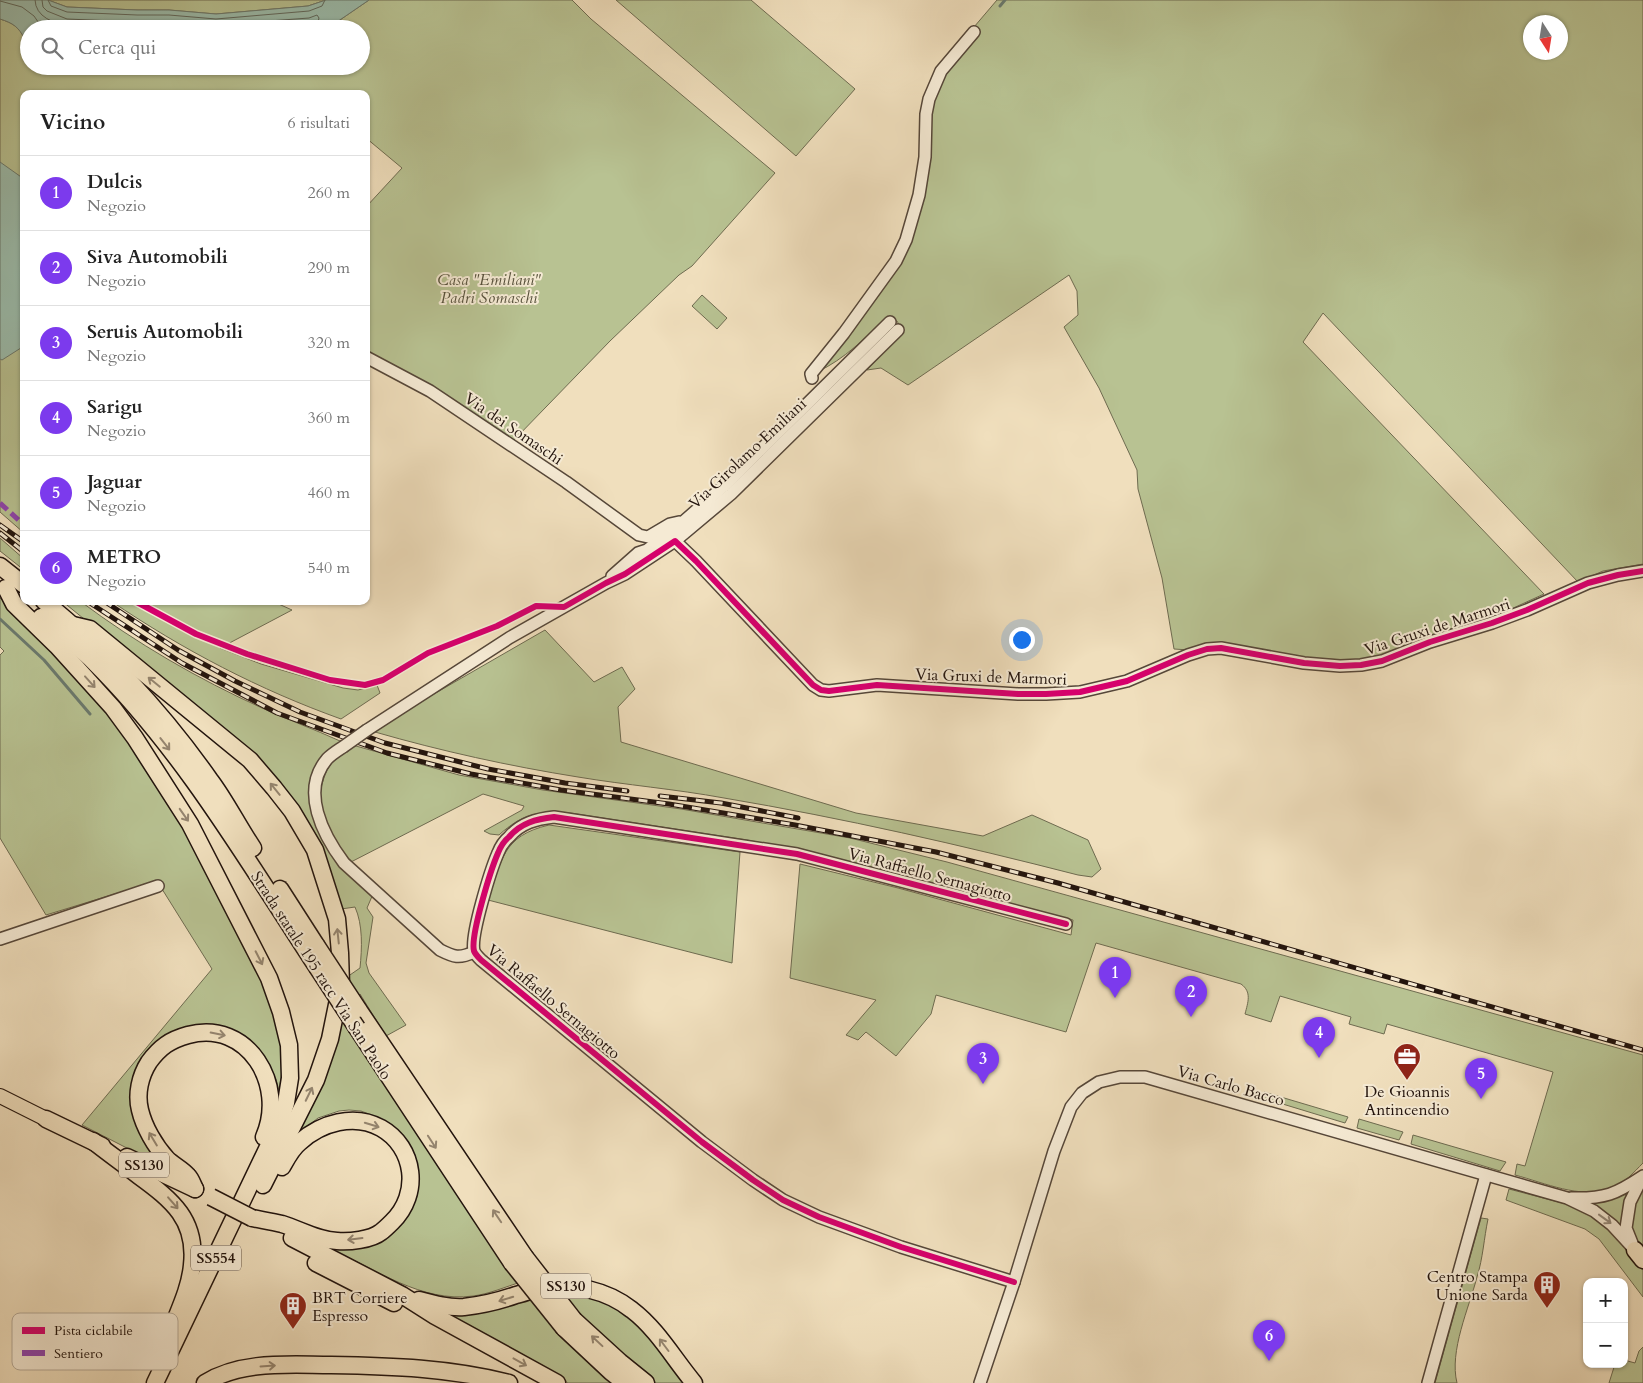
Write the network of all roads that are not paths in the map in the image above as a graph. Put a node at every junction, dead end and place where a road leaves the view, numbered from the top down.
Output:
1 (974, 32) dead end
2 (370, 359) edge
3 (835, 376) junction
4 (812, 378) junction
5 (810, 401) junction
6 (682, 522) junction
7 (639, 535) junction
8 (675, 541) junction
9 (641, 558) junction
10 (0, 566) edge
11 (1643, 571) edge
12 (20, 582) edge
13 (3, 586) edge
14 (20, 600) edge
15 (26, 605) edge
16 (49, 605) edge
17 (73, 625) junction
18 (158, 886) dead end
19 (1066, 924) dead end
20 (0, 939) edge
21 (474, 952) junction
22 (0, 1096) edge
23 (46, 1119) joint
24 (281, 1135) junction
25 (93, 1142) junction
26 (1486, 1175) junction
27 (1643, 1176) edge
28 (263, 1185) junction
29 (195, 1189) junction
30 (245, 1197) junction
31 (1567, 1198) junction
32 (282, 1228) junction
33 (305, 1245) junction
34 (1639, 1255) edge
35 (518, 1260) junction
36 (1014, 1282) junction
37 (402, 1295) junction
38 (177, 1313) edge
39 (432, 1314) junction
40 (569, 1324) junction
41 (178, 1335) edge
42 (178, 1360) edge
43 (154, 1370) edge
44 (161, 1370) edge
45 (173, 1370) edge
46 (147, 1383) edge
47 (155, 1383) edge
48 (167, 1383) edge
49 (205, 1383) edge
50 (509, 1383) edge
51 (557, 1383) edge
52 (625, 1383) edge
53 (646, 1383) edge
54 (694, 1383) edge
55 (980, 1383) edge
56 (1428, 1383) edge

1 - 4 street, Via Girolamo Emiliani
2 - 7 street, Via dei Somaschi
3 - 4 street
3 - 5 street, Via Girolamo Emiliani
3 - 8 street, Via Girolamo Emiliani
4 - 5 street
5 - 6 street, Via Girolamo Emiliani
6 - 7 street
6 - 9 street, Via Girolamo Emiliani
7 - 9 street
8 - 9 street, Via Girolamo Emiliani
8 - 11 street, Via Gruxi de Marmori
9 - 21 street, Via Girolamo Emiliani, bridge
10 - 12 highway
13 -> 14 highway, Strada statale 195 racc Via San Paolo, bridge
13 -> 24 highway
15 -> 35 highway, Strada statale 195 racc Via San Paolo, bridge
16 - 17 highway, Strada statale 195 racc Via San Paolo
24 -> 17 highway
35 -> 17 highway, Strada statale 195 racc Via San Paolo, bridge
18 - 20 street
19 - 21 street, Via Raffaello Sernagiotto
21 - 36 street, Via Raffaello Sernagiotto
22 - 23 main road
23 - 25 highway, SS130
24 - 28 highway, SS554
24 - 30 highway, SS554
25 - 29 highway, SS130
25 -> 38 highway
26 - 31 street, Via Carlo Bacco
26 - 36 street, Via Carlo Bacco
26 - 56 street
27 - 31 street
27 - 34 street
28 -> 32 highway
28 - 42 highway, SS554
29 -> 30 highway
29 - 32 highway, SS130, bridge
30 - 41 highway, SS554
31 -> 34 street
32 - 33 highway, SS130
33 - 37 highway, SS130
33 - 39 highway
35 - 40 highway, Strada statale 195 racc Via San Paolo, bridge
36 - 55 street, Via Carlo Bacco
37 - 39 highway, SS130
54 -> 37 highway, SS130
39 -> 51 highway, SS130
40 - 52 highway, Strada statale 195 racc Via San Paolo
53 -> 40 highway, Strada statale 195 racc Via San Paolo
43 -> 46 highway
44 - 47 highway, SS554
45 - 48 highway, SS554
49 -> 50 highway

